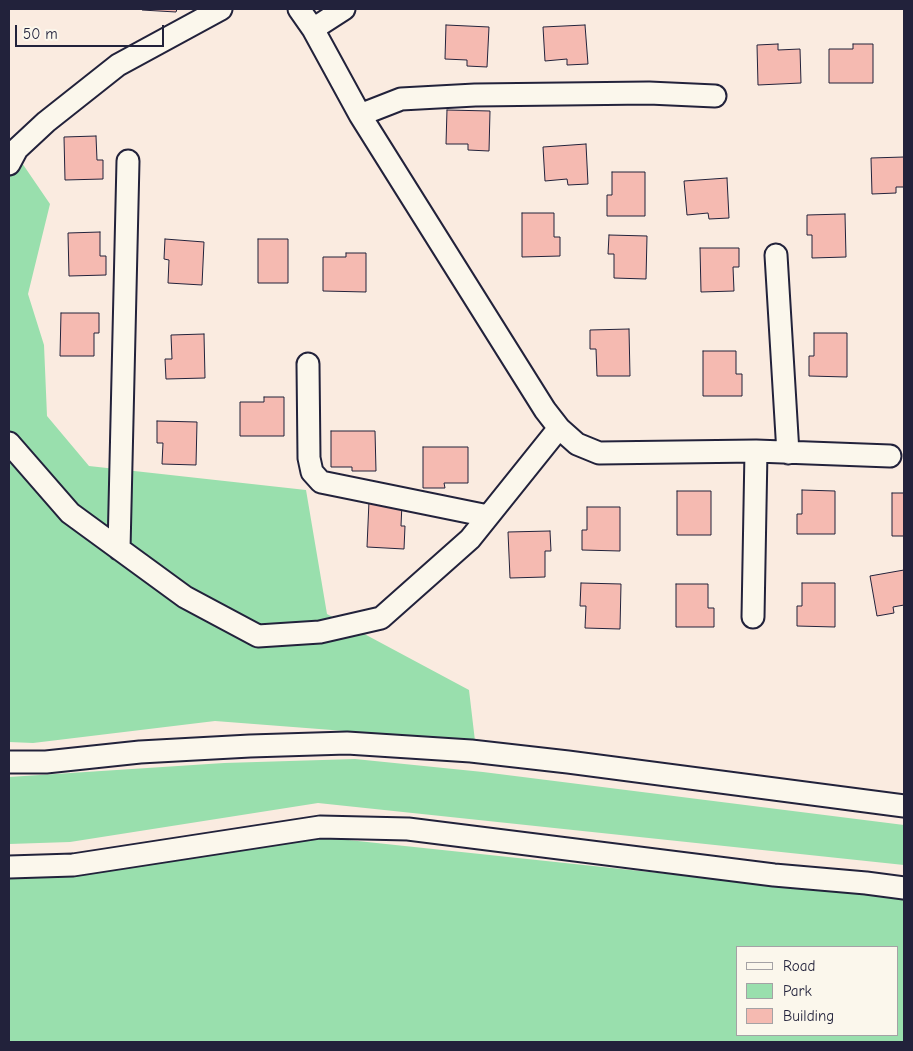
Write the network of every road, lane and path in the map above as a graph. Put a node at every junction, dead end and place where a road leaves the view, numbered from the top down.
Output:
1 (220, 9) edge
2 (299, 9) edge
3 (344, 9) edge
4 (313, 28) junction
5 (715, 96) dead end
6 (360, 115) junction
7 (128, 161) dead end
8 (9, 164) edge
9 (776, 255) dead end
10 (308, 364) dead end
11 (559, 428) junction
12 (9, 443) edge
13 (756, 451) junction
14 (788, 452) junction
15 (890, 456) dead end
16 (488, 516) junction
17 (120, 549) junction
18 (753, 617) dead end
19 (9, 762) edge
20 (904, 806) edge
21 (9, 867) edge
22 (904, 888) edge

1 - 8 street
2 - 4 street
3 - 4 street
4 - 6 street
5 - 6 street
6 - 11 street
7 - 17 street
9 - 14 street
10 - 16 street
11 - 13 street
11 - 16 street
12 - 17 street
13 - 14 street
13 - 18 street
14 - 15 street
16 - 17 street
19 - 20 street
21 - 22 street

